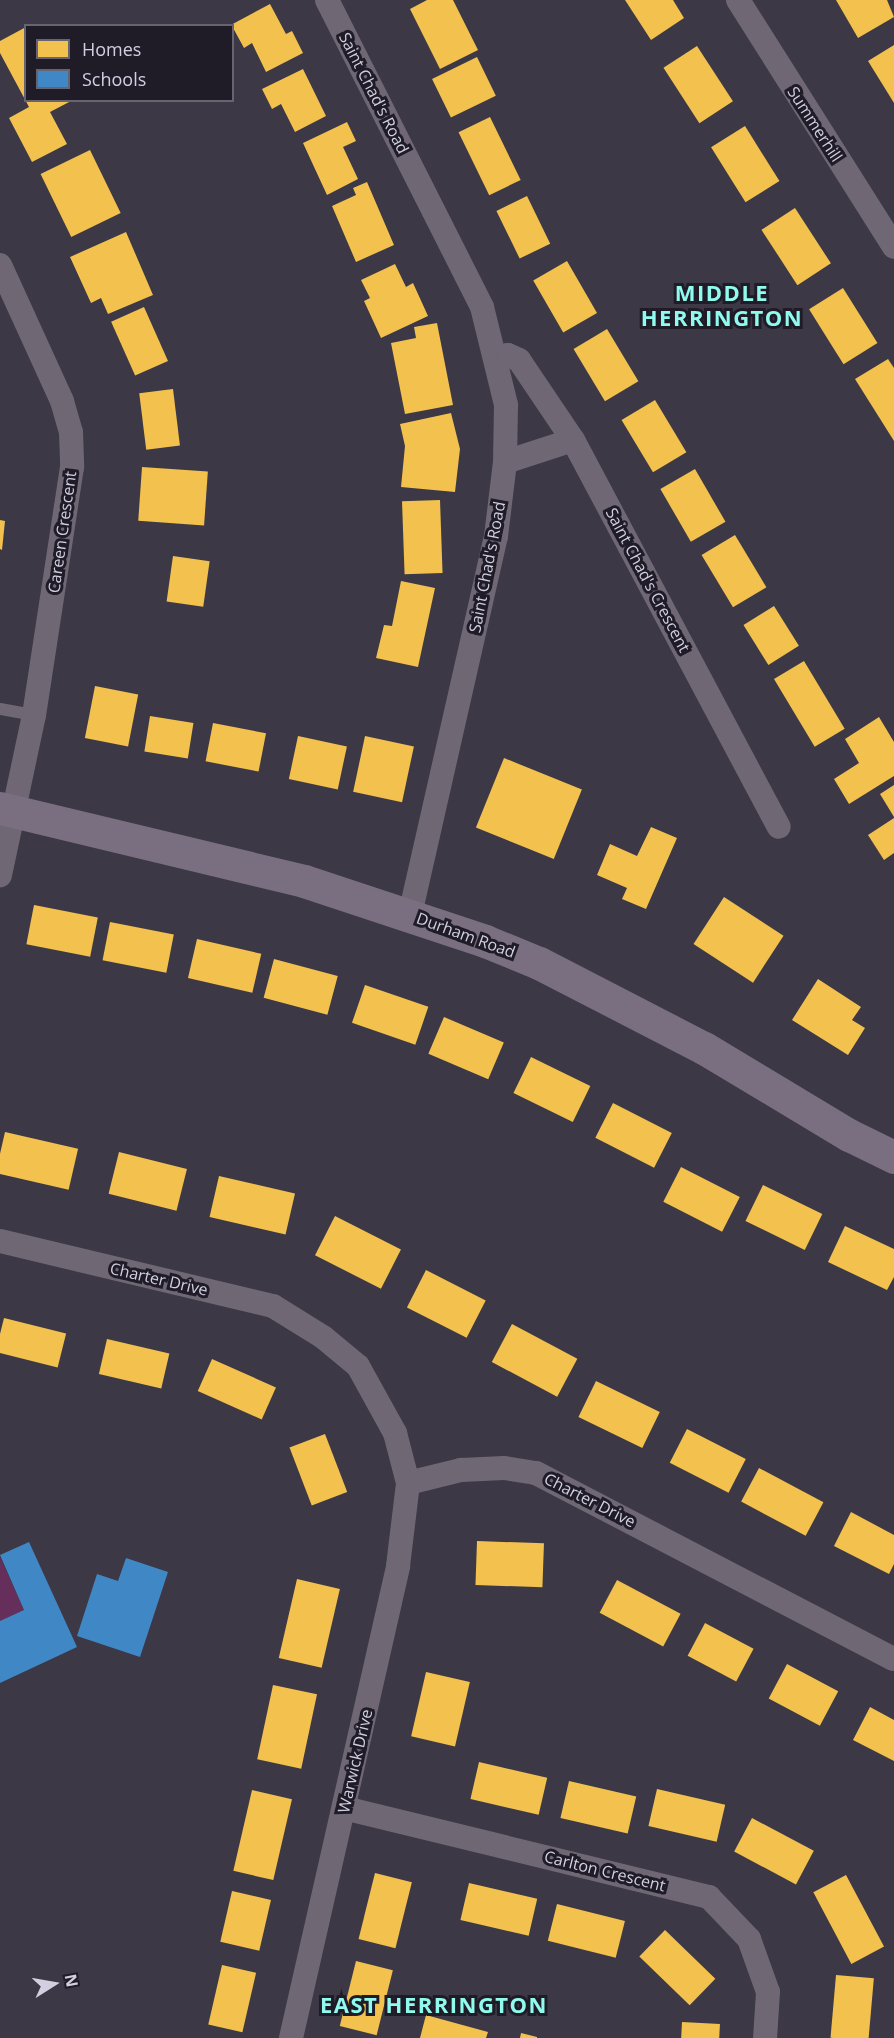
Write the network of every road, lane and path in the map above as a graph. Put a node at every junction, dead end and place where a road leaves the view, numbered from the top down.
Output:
1 (327, 0) edge
2 (738, 0) edge
3 (894, 247) edge
4 (0, 265) edge
5 (496, 357) junction
6 (573, 440) junction
7 (505, 462) junction
8 (0, 709) edge
9 (34, 715) junction
10 (7, 810) edge
11 (779, 827) dead end
12 (0, 875) edge
13 (410, 914) junction
14 (893, 1154) edge
15 (0, 1241) edge
16 (408, 1483) junction
17 (894, 1659) edge
18 (344, 1808) junction
19 (291, 2038) edge
20 (765, 2038) edge

1 - 5 street, Saint Chad's Road
2 - 3 street, Summerhill
4 - 9 street, Careen Crescent
5 - 6 street, Saint Chad's Crescent
5 - 7 street, Saint Chad's Road
6 - 7 street
6 - 11 street, Saint Chad's Crescent
7 - 13 street, Saint Chad's Road
8 - 9 lane
9 - 10 street, Careen Crescent
10 - 12 street
10 - 13 highway, Durham Road
13 - 14 highway, Durham Road
15 - 16 street, Charter Drive
16 - 17 street, Charter Drive
16 - 18 street, Warwick Drive
18 - 19 street, Warwick Drive
18 - 20 street, Carlton Crescent

